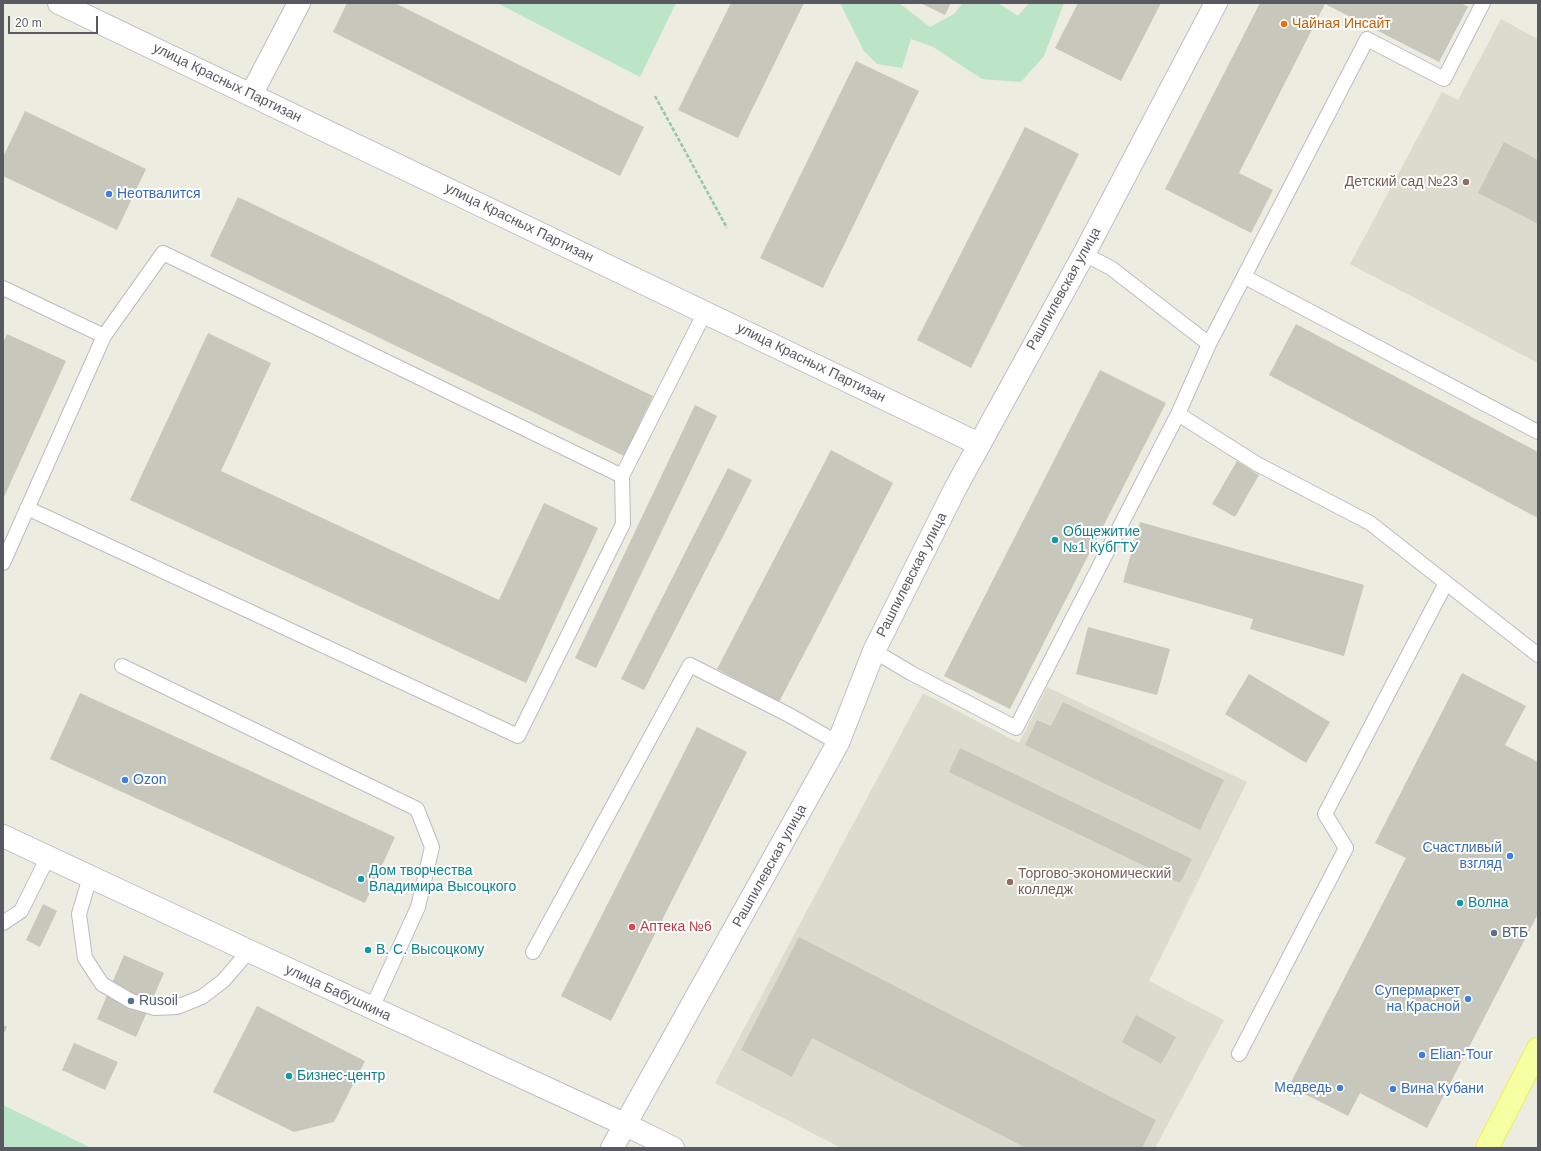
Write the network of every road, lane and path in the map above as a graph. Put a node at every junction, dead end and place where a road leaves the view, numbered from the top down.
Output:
1 (59, 3) edge
2 (300, 3) edge
3 (1216, 3) edge
4 (1483, 3) edge
5 (251, 95) junction
6 (655, 96) dead end
7 (727, 228) dead end
8 (1084, 254) junction
9 (1245, 277) junction
10 (3, 288) edge
11 (705, 312) junction
12 (104, 336) junction
13 (1209, 344) junction
14 (1178, 414) junction
15 (1538, 432) edge
16 (979, 444) junction
17 (622, 476) junction
18 (27, 508) junction
19 (3, 563) edge
20 (1446, 583) junction
21 (874, 651) junction
22 (1538, 655) edge
23 (122, 666) dead end
24 (838, 743) junction
25 (3, 836) edge
26 (48, 857) junction
27 (90, 877) junction
28 (3, 923) edge
29 (249, 951) junction
30 (533, 952) dead end
31 (372, 1008) junction
32 (1538, 1049) edge
33 (1239, 1054) dead end
34 (624, 1124) junction
35 (612, 1148) edge
36 (673, 1148) edge
37 (1487, 1148) edge

1 - 5 street, улица Красных Партизан
2 - 5 street
3 - 8 street, Рашпилевская улица
4 - 9 lane
5 - 11 street, улица Красных Партизан
6 - 7 path
8 - 13 lane
8 - 16 street, Рашпилевская улица
9 - 13 lane
9 - 15 lane
10 - 12 lane
11 - 16 street, улица Красных Партизан
11 - 17 lane
12 - 17 lane
12 - 18 lane
13 - 14 lane
14 - 20 lane
14 - 21 lane
16 - 21 street, Рашпилевская улица
17 - 18 lane
18 - 19 lane
20 - 22 lane
20 - 33 lane
21 - 24 street, Рашпилевская улица
23 - 31 lane
24 - 30 lane
24 - 34 street, Рашпилевская улица
25 - 26 street, улица Бабушкина
26 - 27 street, улица Бабушкина
26 - 28 lane
27 - 29 street, улица Бабушкина
27 - 29 lane
29 - 31 street, улица Бабушкина
31 - 34 street, улица Бабушкина
32 - 37 main road
34 - 35 street, Рашпилевская улица
34 - 36 street, улица Бабушкина

